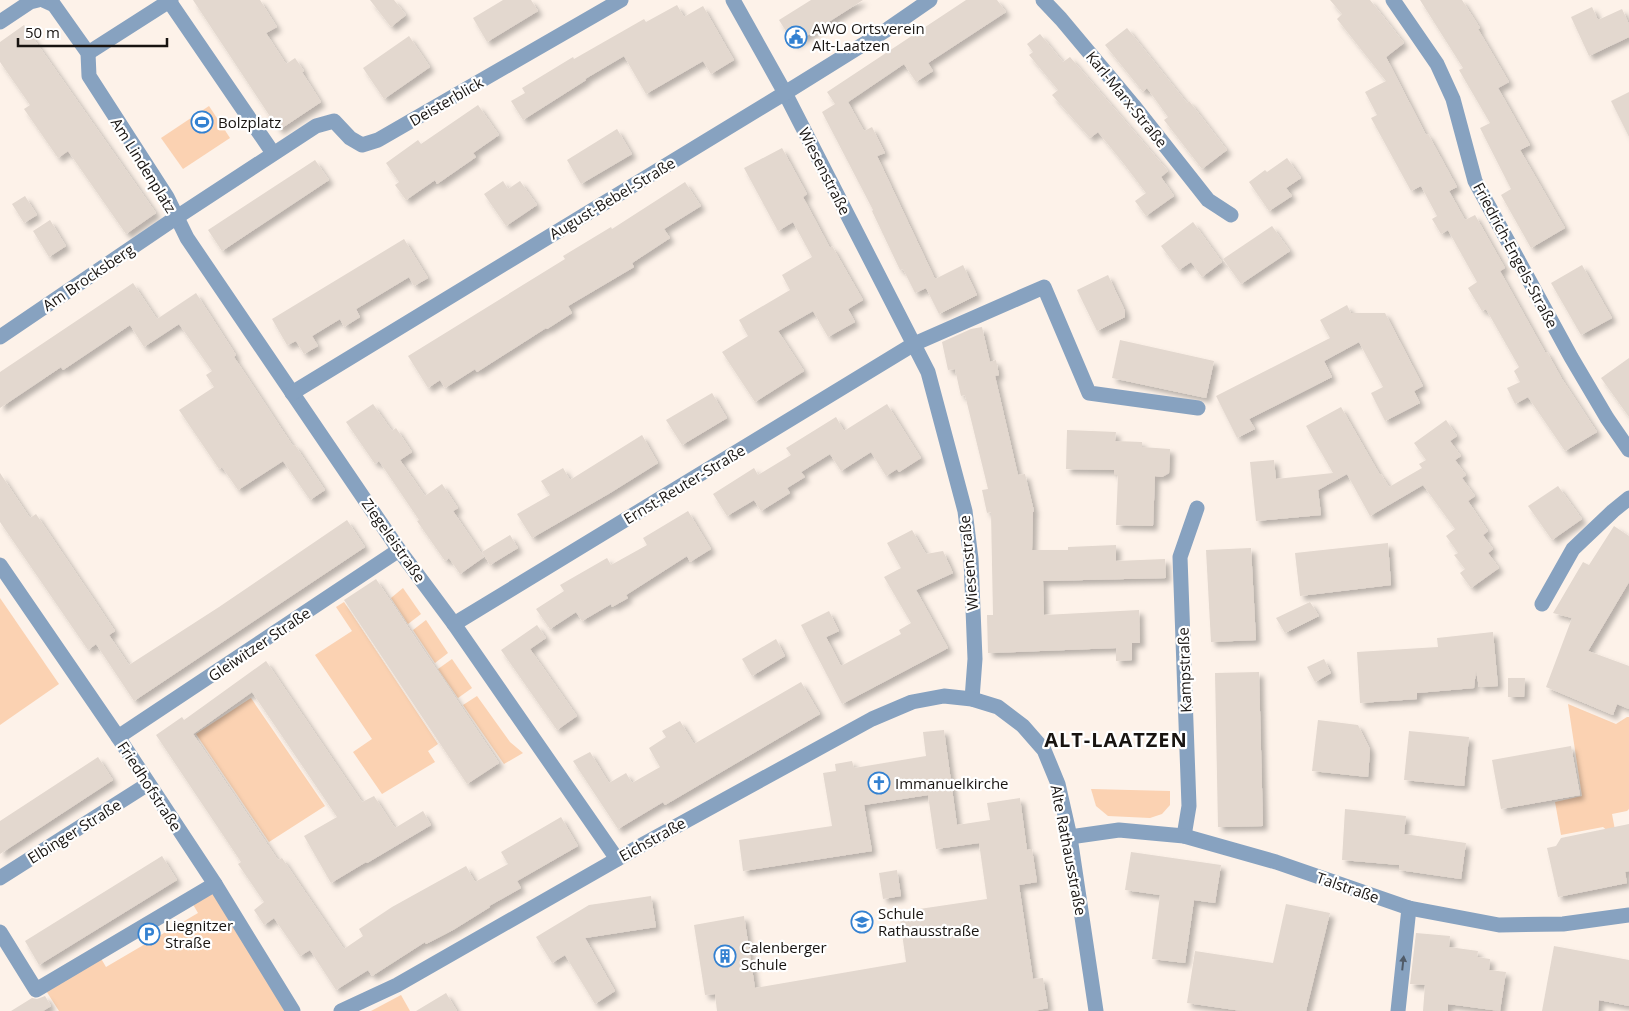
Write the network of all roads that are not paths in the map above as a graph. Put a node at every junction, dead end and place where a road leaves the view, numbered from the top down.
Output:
1 (170, 0) edge
2 (621, 0) edge
3 (733, 0) edge
4 (930, 0) edge
5 (1043, 0) edge
6 (1393, 0) edge
7 (37, 1) edge
8 (0, 22) edge
9 (88, 53) junction
10 (785, 93) junction
11 (273, 153) junction
12 (1231, 215) dead end
13 (177, 217) junction
14 (0, 337) edge
15 (914, 344) junction
16 (292, 392) junction
17 (1198, 408) dead end
18 (1629, 450) edge
19 (1629, 498) edge
20 (1197, 508) dead end
21 (399, 550) junction
22 (0, 565) edge
23 (1542, 604) dead end
24 (454, 624) junction
25 (972, 699) junction
26 (118, 737) junction
27 (148, 784) junction
28 (1184, 836) junction
29 (1070, 837) junction
30 (617, 859) junction
31 (0, 878) edge
32 (215, 884) junction
33 (1409, 908) junction
34 (1629, 915) edge
35 (0, 932) edge
36 (293, 1011) edge
37 (341, 1011) edge
38 (1096, 1011) edge
39 (1398, 1011) edge

1 - 9 street
1 - 11 street
2 - 11 street, Deisterblick
3 - 10 street, Wiesenstraße
4 - 10 street, August-Bebel-Straße
5 - 12 street, Karl-Marx-Straße
6 - 18 street, Friedrich-Engels-Straße
7 - 8 street
7 - 9 street
9 - 13 street, Am Lindenplatz
10 - 15 street, Wiesenstraße
10 - 16 street, August-Bebel-Straße
11 - 13 street, Am Lindenplatz
13 - 14 street, Am Brocksberg
13 - 16 street, Ziegeleistraße
15 - 17 street
15 - 24 street, Ernst-Reuter-Straße
15 - 25 street, Wiesenstraße
16 - 21 street, Ziegeleistraße
19 - 23 street
20 - 28 street, Kampstraße
21 - 24 street, Ziegeleistraße
21 - 26 street, Gleiwitzer Straße
22 - 26 street, Friedhofstraße
24 - 30 street, Ziegeleistraße
25 - 29 street, Alte Rathausstraße
25 - 30 street, Eichstraße
26 - 27 street, Friedhofstraße
27 - 31 street, Elbinger Straße
27 - 32 street, Friedhofstraße
28 - 29 street, Talstraße
28 - 33 street, Talstraße
29 - 38 street, Alte Rathausstraße
30 - 37 street, Eichstraße
32 - 35 street
32 - 36 street, Friedhofstraße
33 - 34 street, Talstraße
39 -> 33 street

